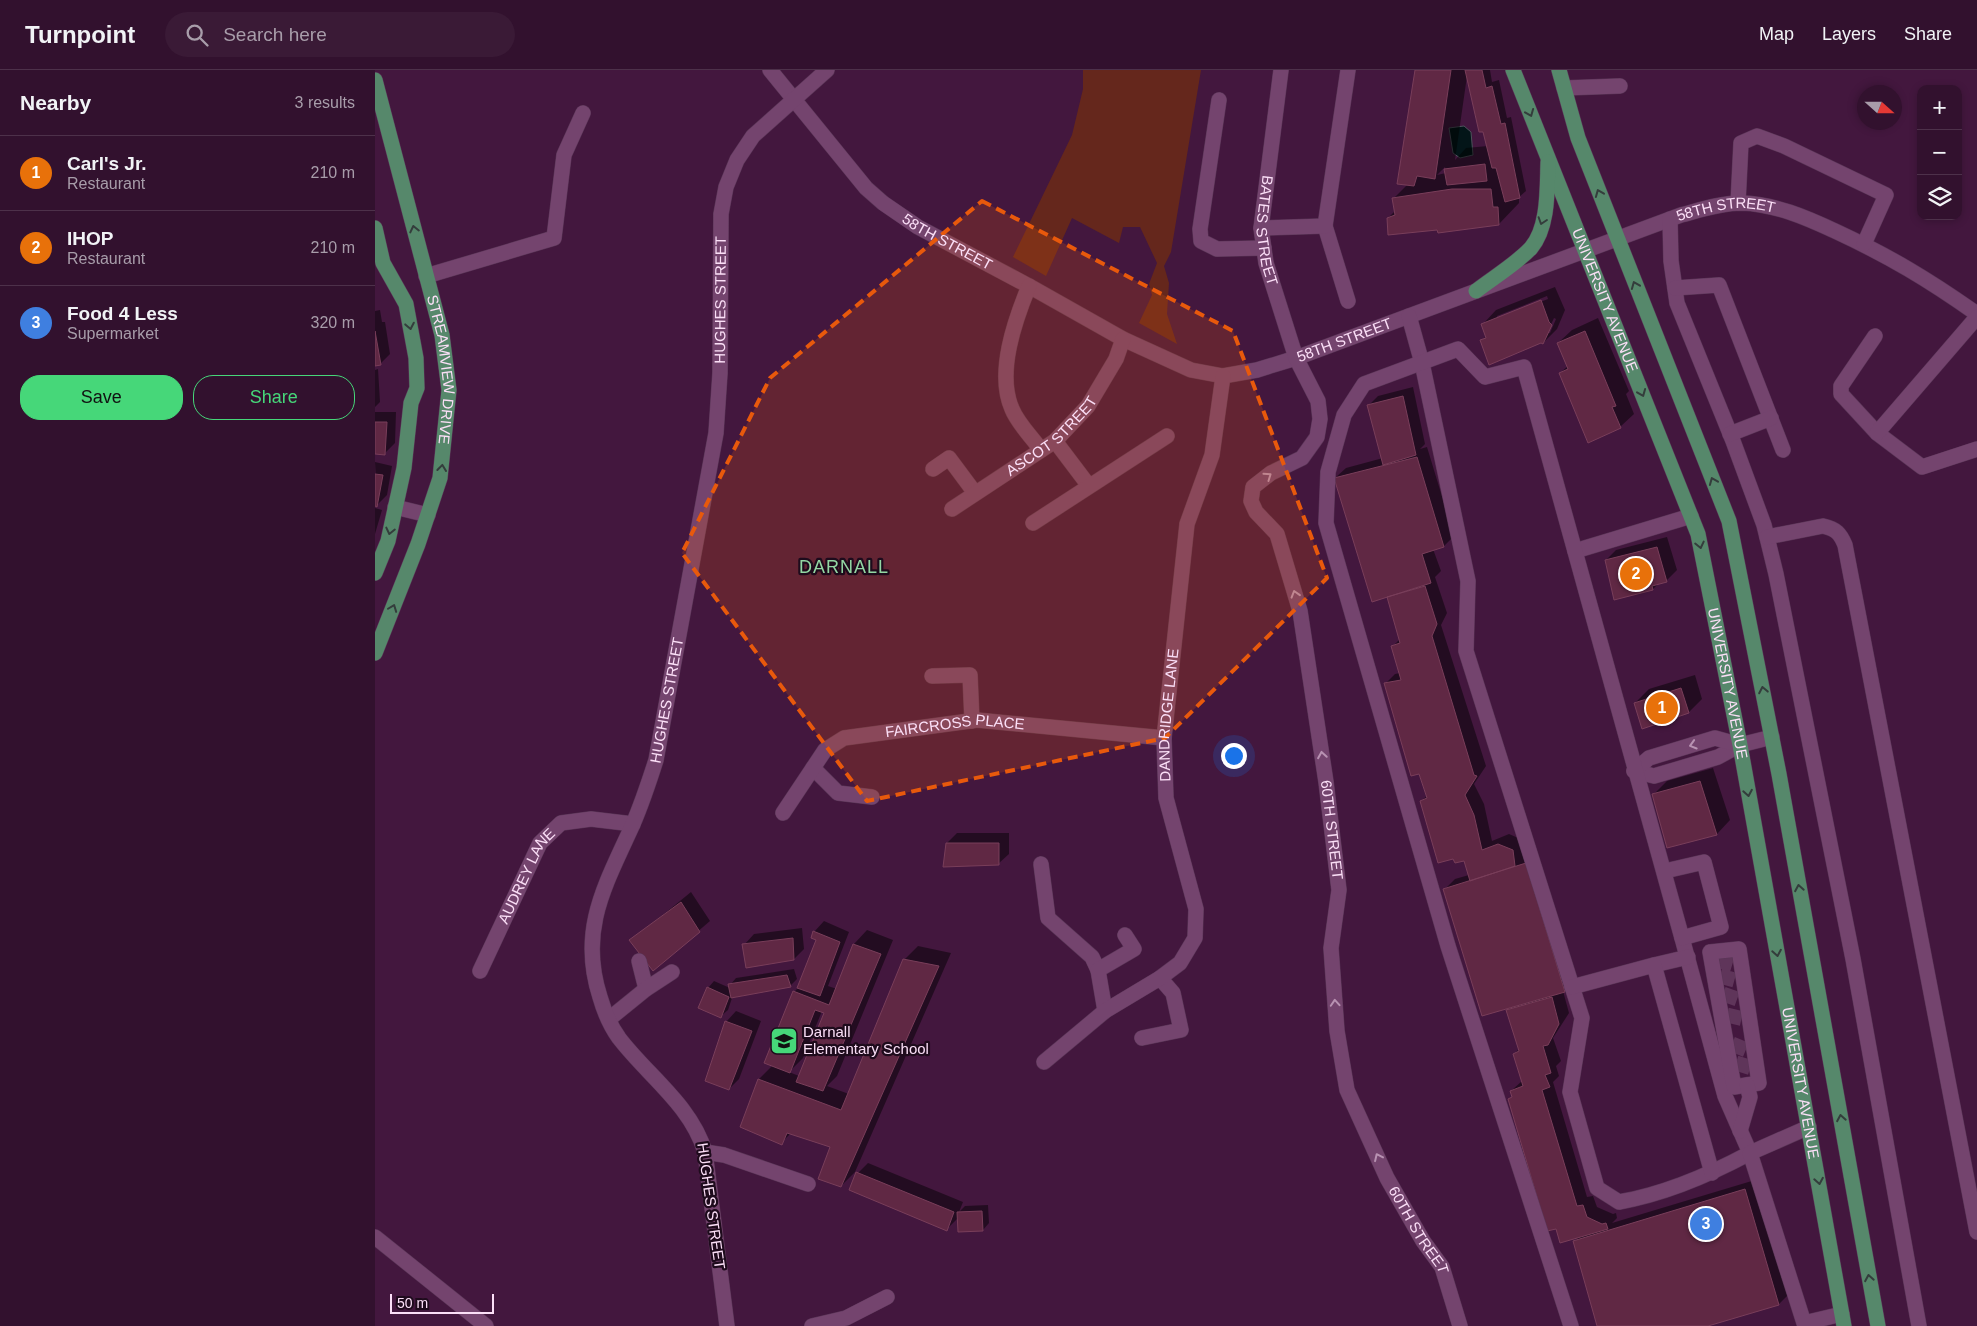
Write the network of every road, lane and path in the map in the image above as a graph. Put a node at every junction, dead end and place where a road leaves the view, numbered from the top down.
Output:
1 (770, 70) edge
2 (827, 70) edge
3 (1281, 70) edge
4 (1349, 70) edge
5 (1513, 70) edge
6 (1558, 71) edge
7 (375, 80) edge
8 (1620, 86) dead end
9 (1564, 88) junction
10 (793, 99) junction
11 (1219, 100) dead end
12 (583, 113) dead end
13 (1548, 156) junction
14 (1738, 203) junction
15 (1670, 219) junction
16 (1325, 226) junction
17 (375, 228) edge
18 (1261, 228) junction
19 (1617, 239) junction
20 (1864, 244) junction
21 (1263, 248) junction
22 (1585, 250) junction
23 (426, 276) junction
24 (1029, 286) junction
25 (1675, 288) junction
26 (1476, 291) junction
27 (1348, 301) dead end
28 (1409, 316) junction
29 (1977, 316) edge
30 (1875, 336) dead end
31 (1123, 339) junction
32 (1296, 358) junction
33 (1421, 363) junction
34 (1223, 376) junction
35 (1771, 418) junction
36 (1877, 433) junction
37 (1730, 434) junction
38 (1167, 436) dead end
39 (1055, 441) junction
40 (1977, 449) edge
41 (1041, 450) junction
42 (1783, 450) dead end
43 (933, 469) dead end
44 (1089, 486) junction
45 (975, 493) junction
46 (395, 507) junction
47 (952, 509) dead end
48 (428, 515) junction
49 (1691, 516) junction
50 (1033, 523) dead end
51 (1767, 537) junction
52 (1575, 551) junction
53 (375, 573) edge
54 (375, 653) edge
55 (932, 676) dead end
56 (973, 721) junction
57 (1164, 738) junction
58 (1772, 738) junction
59 (1740, 745) junction
60 (813, 768) junction
61 (1634, 771) junction
62 (872, 797) dead end
63 (783, 813) dead end
64 (633, 824) junction
65 (1041, 864) dead end
66 (1665, 871) junction
67 (1125, 935) dead end
68 (1682, 938) junction
69 (1688, 957) junction
70 (639, 961) dead end
71 (1654, 965) junction
72 (1098, 970) junction
73 (480, 971) dead end
74 (673, 972) dead end
75 (1161, 978) junction
76 (1694, 980) junction
77 (1572, 987) junction
78 (647, 989) junction
79 (1720, 993) junction
80 (1105, 1011) junction
81 (609, 1019) junction
82 (1142, 1038) dead end
83 (1044, 1062) dead end
84 (1747, 1085) junction
85 (1809, 1127) junction
86 (1740, 1131) junction
87 (705, 1152) junction
88 (1750, 1153) junction
89 (1712, 1174) junction
90 (808, 1184) dead end
91 (1977, 1232) edge
92 (375, 1237) edge
93 (887, 1297) dead end
94 (1843, 1320) edge
95 (1800, 1325) edge
96 (486, 1326) edge
97 (727, 1326) edge
98 (812, 1326) edge
99 (1460, 1326) edge
100 (1571, 1326) edge
101 (1878, 1326) edge
102 (1919, 1326) edge

1 - 10 street, 58TH STREET
2 - 10 street, HUGHES STREET
3 - 18 street, BATES STREET
4 - 16 street
5 -> 13 main road, UNIVERSITY AVENUE
6 - 9 main road
23 -> 7 main road, STREAMVIEW DRIVE
8 - 9 street
19 -> 9 main road
10 - 24 street, 58TH STREET
10 - 64 street, HUGHES STREET
11 - 21 street
12 - 23 street
13 - 22 main road, UNIVERSITY AVENUE
13 -> 26 main road
14 - 15 street, 58TH STREET
14 - 20 street, 58TH STREET
14 - 20 street
15 - 19 street, 58TH STREET
15 - 25 street
16 - 18 street
16 - 27 street
17 -> 46 main road, STREAMVIEW DRIVE
18 - 21 street, BATES STREET
19 - 22 street, 58TH STREET
58 -> 19 main road
20 - 29 street, 58TH STREET
21 - 32 street, BATES STREET
22 - 26 street, 58TH STREET
22 -> 49 main road, UNIVERSITY AVENUE
48 -> 23 main road, STREAMVIEW DRIVE
24 - 31 street, 58TH STREET
24 - 41 street
25 - 35 street
25 - 37 street
26 - 28 street, 58TH STREET
28 - 32 street, 58TH STREET
28 - 33 street
29 - 36 street
30 - 36 street
31 - 34 street, 58TH STREET
31 - 39 street, ASCOT STREET
32 - 34 street, 58TH STREET
99 -> 32 street, 60TH STREET
33 - 52 street
33 - 77 street
33 - 100 street
34 - 57 street, DANDRIDGE LANE
35 - 37 street
35 - 42 street
36 - 40 street
37 - 51 street
38 - 44 street
39 - 41 street, ASCOT STREET
39 - 44 street
41 - 45 street, ASCOT STREET
43 - 45 street
44 - 50 street
45 - 47 street, ASCOT STREET
46 - 48 street
46 -> 53 main road, STREAMVIEW DRIVE
54 -> 48 main road, STREAMVIEW DRIVE
49 - 52 street
49 -> 59 main road, UNIVERSITY AVENUE
51 - 91 street
51 - 102 street
52 - 61 street
55 - 56 street
56 - 57 street, FAIRCROSS PLACE
56 - 60 street, FAIRCROSS PLACE
57 - 75 street, DANDRIDGE LANE
58 - 59 street
101 -> 58 main road
59 - 61 street
59 -> 85 main road, UNIVERSITY AVENUE
60 - 62 street
60 - 63 street, FAIRCROSS PLACE
61 - 66 street
64 - 73 street, AUDREY LANE
64 - 81 street, HUGHES STREET
65 - 72 street
66 - 68 street
66 - 68 street
67 - 72 street
68 - 69 street
69 - 71 street
69 - 76 street
70 - 78 street
71 - 77 street
71 - 89 street
72 - 80 street
74 - 78 street
75 - 80 street, DANDRIDGE LANE
75 - 82 street
76 - 79 street
76 - 86 street
77 - 89 street
78 - 81 street
79 - 84 street
79 - 84 street
80 - 83 street, DANDRIDGE LANE
81 - 87 street, HUGHES STREET
84 - 86 street
85 - 88 street
85 -> 94 main road, UNIVERSITY AVENUE
86 - 88 street
87 - 90 street
87 - 97 street, HUGHES STREET
88 - 89 street
88 - 95 street
92 - 96 street
93 - 98 street
94 - 95 street

